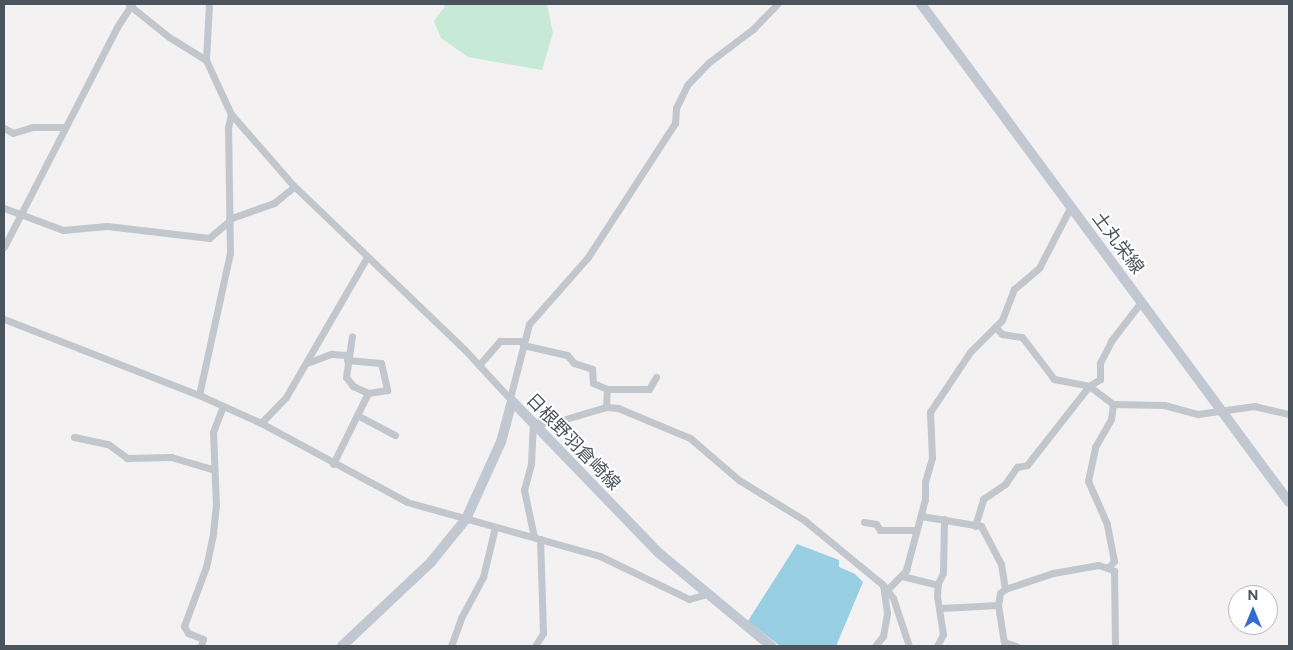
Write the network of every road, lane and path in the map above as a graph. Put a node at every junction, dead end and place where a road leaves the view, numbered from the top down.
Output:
1 (209, 4) edge
2 (777, 4) edge
3 (921, 4) edge
4 (130, 5) edge
5 (206, 60) junction
6 (231, 114) junction
7 (65, 127) junction
8 (4, 128) edge
9 (294, 187) junction
10 (1071, 206) junction
11 (4, 208) edge
12 (20, 214) junction
13 (229, 220) junction
14 (4, 247) edge
15 (367, 257) junction
16 (1141, 302) junction
17 (4, 319) edge
18 (996, 327) junction
19 (352, 336) dead end
20 (524, 343) junction
21 (347, 358) junction
22 (307, 363) junction
23 (479, 365) junction
24 (656, 377) dead end
25 (1089, 386) junction
26 (607, 389) junction
27 (368, 394) junction
28 (199, 395) junction
29 (511, 399) junction
30 (1113, 404) junction
31 (223, 406) junction
32 (606, 407) junction
33 (1223, 413) junction
34 (1289, 414) edge
35 (357, 415) junction
36 (533, 422) junction
37 (261, 423) junction
38 (395, 435) dead end
39 (74, 437) dead end
40 (333, 464) junction
41 (212, 469) junction
42 (1289, 502) edge
43 (921, 516) junction
44 (466, 519) junction
45 (944, 520) junction
46 (864, 522) dead end
47 (975, 526) junction
48 (495, 527) junction
49 (915, 530) junction
50 (537, 538) junction
51 (1108, 568) junction
52 (902, 576) junction
53 (938, 585) junction
54 (885, 588) junction
55 (1006, 588) junction
56 (707, 594) junction
57 (998, 605) junction
58 (940, 608) junction
59 (202, 646) edge
60 (342, 646) edge
61 (451, 646) edge
62 (535, 646) edge
63 (771, 646) edge
64 (875, 646) edge
65 (910, 646) edge
66 (937, 646) edge
67 (1016, 646) edge
68 (1115, 646) edge

1 - 5 street
2 - 20 street
3 - 10 main road, 土丸栄線
4 - 5 street
4 - 7 street
5 - 6 street
6 - 9 street
6 - 13 street
7 - 8 street
7 - 12 street
9 - 13 street
9 - 15 street
10 - 16 main road, 土丸栄線
10 - 18 street
11 - 12 street
12 - 13 street
12 - 14 street
13 - 28 street
15 - 22 street
15 - 23 street
16 - 25 street
16 - 33 main road, 土丸栄線
17 - 28 street
18 - 25 street
18 - 43 street
19 - 21 street
20 - 23 street
20 - 26 street
20 - 29 street
21 - 22 street
21 - 27 street
21 - 27 street
22 - 37 street
23 - 29 street
24 - 26 street
25 - 30 street
25 - 47 street
26 - 32 street
27 - 35 street
28 - 31 street
29 - 36 main road, 日根野羽倉崎線
29 - 44 main road, 日根野羽倉崎線
30 - 33 street
30 - 51 street
31 - 37 street
31 - 41 street
32 - 36 street
32 - 54 street
33 - 34 street
33 - 42 main road, 土丸栄線
35 - 38 street
35 - 40 street
36 - 50 street
36 - 56 main road, 日根野羽倉崎線
37 - 40 street
39 - 41 street
40 - 44 street
41 - 59 street
43 - 45 street
43 - 49 street
44 - 48 street
44 - 60 main road, 日根野羽倉崎線
45 - 47 street
45 - 53 street
46 - 49 street
47 - 55 street
48 - 50 street
48 - 61 street
49 - 52 street
50 - 56 street
50 - 62 street
51 - 55 street
51 - 68 street
52 - 53 street
52 - 54 street
53 - 58 street
54 - 64 street
54 - 65 street
55 - 57 street
56 - 63 main road, 日根野羽倉崎線
57 - 58 street
57 - 67 street
58 - 66 street

